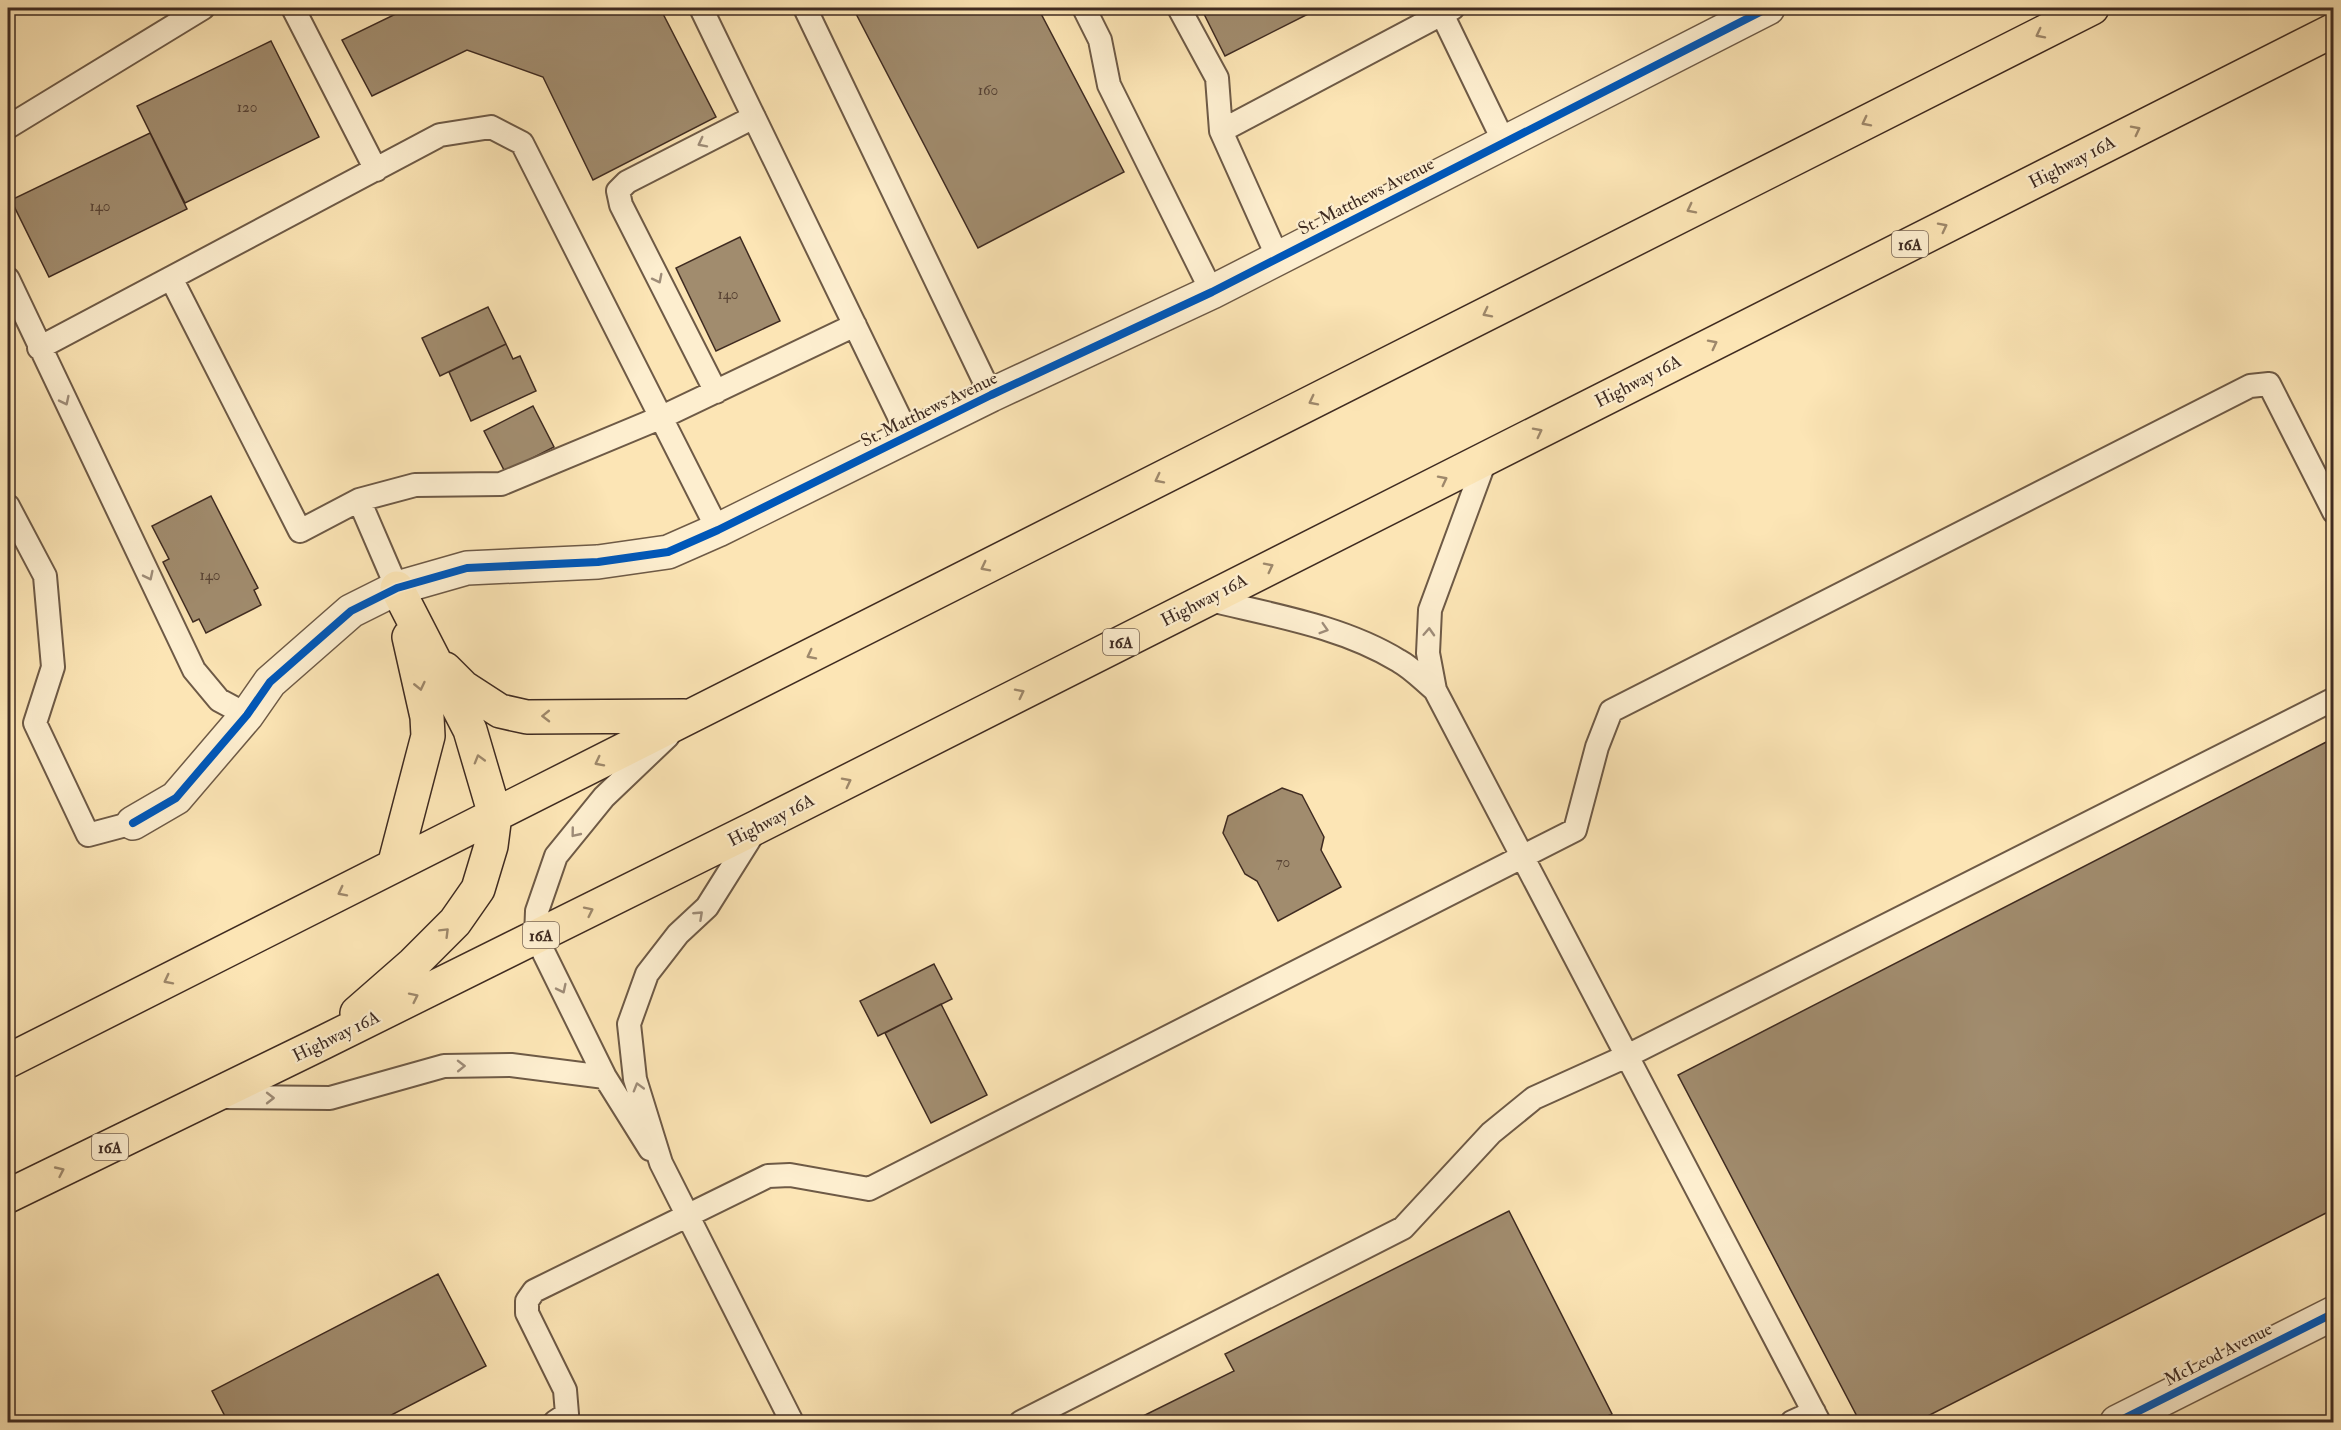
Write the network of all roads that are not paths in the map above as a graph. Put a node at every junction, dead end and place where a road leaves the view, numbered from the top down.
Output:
1 (203, 8) edge
2 (293, 8) edge
3 (701, 8) edge
4 (805, 8) edge
5 (1084, 8) edge
6 (1179, 8) edge
7 (1767, 8) edge
8 (2092, 8) edge
9 (1448, 11) edge
10 (2334, 30) edge
11 (754, 117) junction
12 (8, 128) edge
13 (1221, 131) junction
14 (1504, 142) junction
15 (376, 170) junction
16 (1278, 258) junction
17 (171, 278) junction
18 (8, 279) edge
19 (1212, 292) junction
20 (855, 325) junction
21 (39, 348) junction
22 (716, 392) junction
23 (991, 395) junction
24 (662, 417) junction
25 (909, 437) junction
26 (1486, 458) junction
27 (360, 500) junction
28 (8, 506) edge
29 (2334, 512) edge
30 (718, 530) junction
31 (397, 588) junction
32 (1206, 599) junction
33 (432, 655) junction
34 (1435, 690) junction
35 (2334, 699) edge
36 (247, 715) junction
37 (689, 717) junction
38 (495, 815) junction
39 (134, 823) joint
40 (757, 827) junction
41 (1522, 857) junction
42 (394, 866) junction
43 (536, 937) junction
44 (324, 1042) junction
45 (1627, 1056) junction
46 (8, 1061) edge
47 (605, 1077) junction
48 (212, 1097) junction
49 (661, 1163) junction
50 (8, 1196) edge
51 (687, 1216) junction
52 (2334, 1313) edge
53 (1816, 1417) edge
54 (555, 1422) edge
55 (792, 1422) edge
56 (1021, 1422) edge
57 (1792, 1422) edge
58 (2117, 1422) edge

1 - 12 lane
2 - 15 lane
3 - 11 lane
4 - 23 lane
5 - 19 lane
6 - 13 lane
7 - 14 street, St. Matthews Avenue
8 -> 37 main road
9 - 13 lane
9 - 14 lane
26 -> 10 main road, Highway 16A / 16A
11 - 20 lane
11 -> 22 lane
13 - 16 lane
14 - 16 street, St. Matthews Avenue
15 - 17 lane
15 - 24 lane
16 - 19 street, St. Matthews Avenue
17 - 21 lane
17 - 27 lane
18 - 21 lane
19 - 23 street, St. Matthews Avenue
20 - 22 lane
20 - 25 lane
21 -> 36 lane
22 - 24 lane
23 - 25 street, St. Matthews Avenue
24 - 27 lane
24 - 30 lane
25 - 30 street, St. Matthews Avenue
32 -> 26 main road, Highway 16A / 16A
34 -> 26 lane
27 - 31 lane
28 - 39 lane
29 - 41 lane
30 - 31 street, St. Matthews Avenue
31 - 33 main road
31 - 36 street, St. Matthews Avenue
31 -> 42 main road
32 -> 34 lane
40 -> 32 main road, Highway 16A / 16A
37 -> 33 main road
38 -> 33 main road
34 - 41 lane
35 - 45 lane
36 - 39 street, St. Matthews Avenue
37 -> 38 main road
37 -> 43 lane
38 - 42 main road
44 -> 38 main road
43 -> 40 main road, Highway 16A / 16A
49 -> 40 lane
41 - 45 lane
41 - 51 lane
42 -> 46 main road
44 -> 43 main road, Highway 16A / 16A
43 -> 47 lane
44 - 48 main road, Highway 16A / 16A
45 - 53 lane
45 - 56 lane
48 -> 47 lane
47 - 49 lane
50 -> 48 main road, Highway 16A / 16A
49 - 51 lane
51 - 54 lane
51 - 55 lane
52 - 58 street, McLeod Avenue
53 - 57 lane

